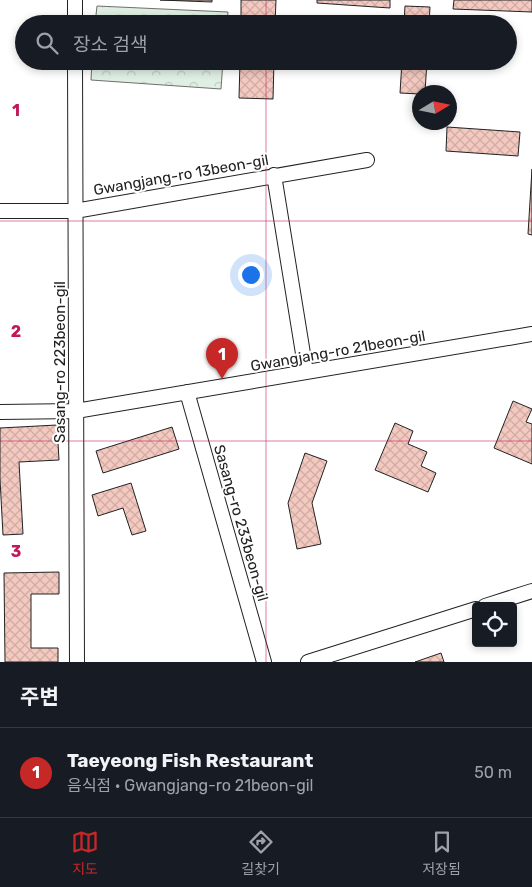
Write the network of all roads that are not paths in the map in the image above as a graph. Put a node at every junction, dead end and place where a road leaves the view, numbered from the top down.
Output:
1 (74, 0) edge
2 (75, 15) edge
3 (75, 70) edge
4 (367, 160) dead end
5 (274, 175) junction
6 (0, 211) edge
7 (75, 211) junction
8 (532, 334) edge
9 (306, 372) junction
10 (188, 392) junction
11 (76, 411) junction
12 (0, 412) edge
13 (532, 591) edge
14 (498, 602) edge
15 (472, 610) edge
16 (77, 662) edge
17 (264, 662) edge
18 (308, 662) edge

1 - 2 street
3 - 7 street, Sasang-ro 223beon-gil
4 - 5 street, Gwangjang-ro 13beon-gil
5 - 7 street, Gwangjang-ro 13beon-gil
5 - 9 street
6 - 7 street, Gwangjang-ro 13beon-gil
7 - 11 street, Sasang-ro 223beon-gil
8 - 9 street, Gwangjang-ro 21beon-gil
9 - 10 street, Gwangjang-ro 21beon-gil
10 - 11 street, Gwangjang-ro 21beon-gil
10 - 17 street, Sasang-ro 233beon-gil
11 - 12 street, Gwangjang-ro 21beon-gil
11 - 16 street, Sasang-ro 223beon-gil
13 - 14 street
15 - 18 street

